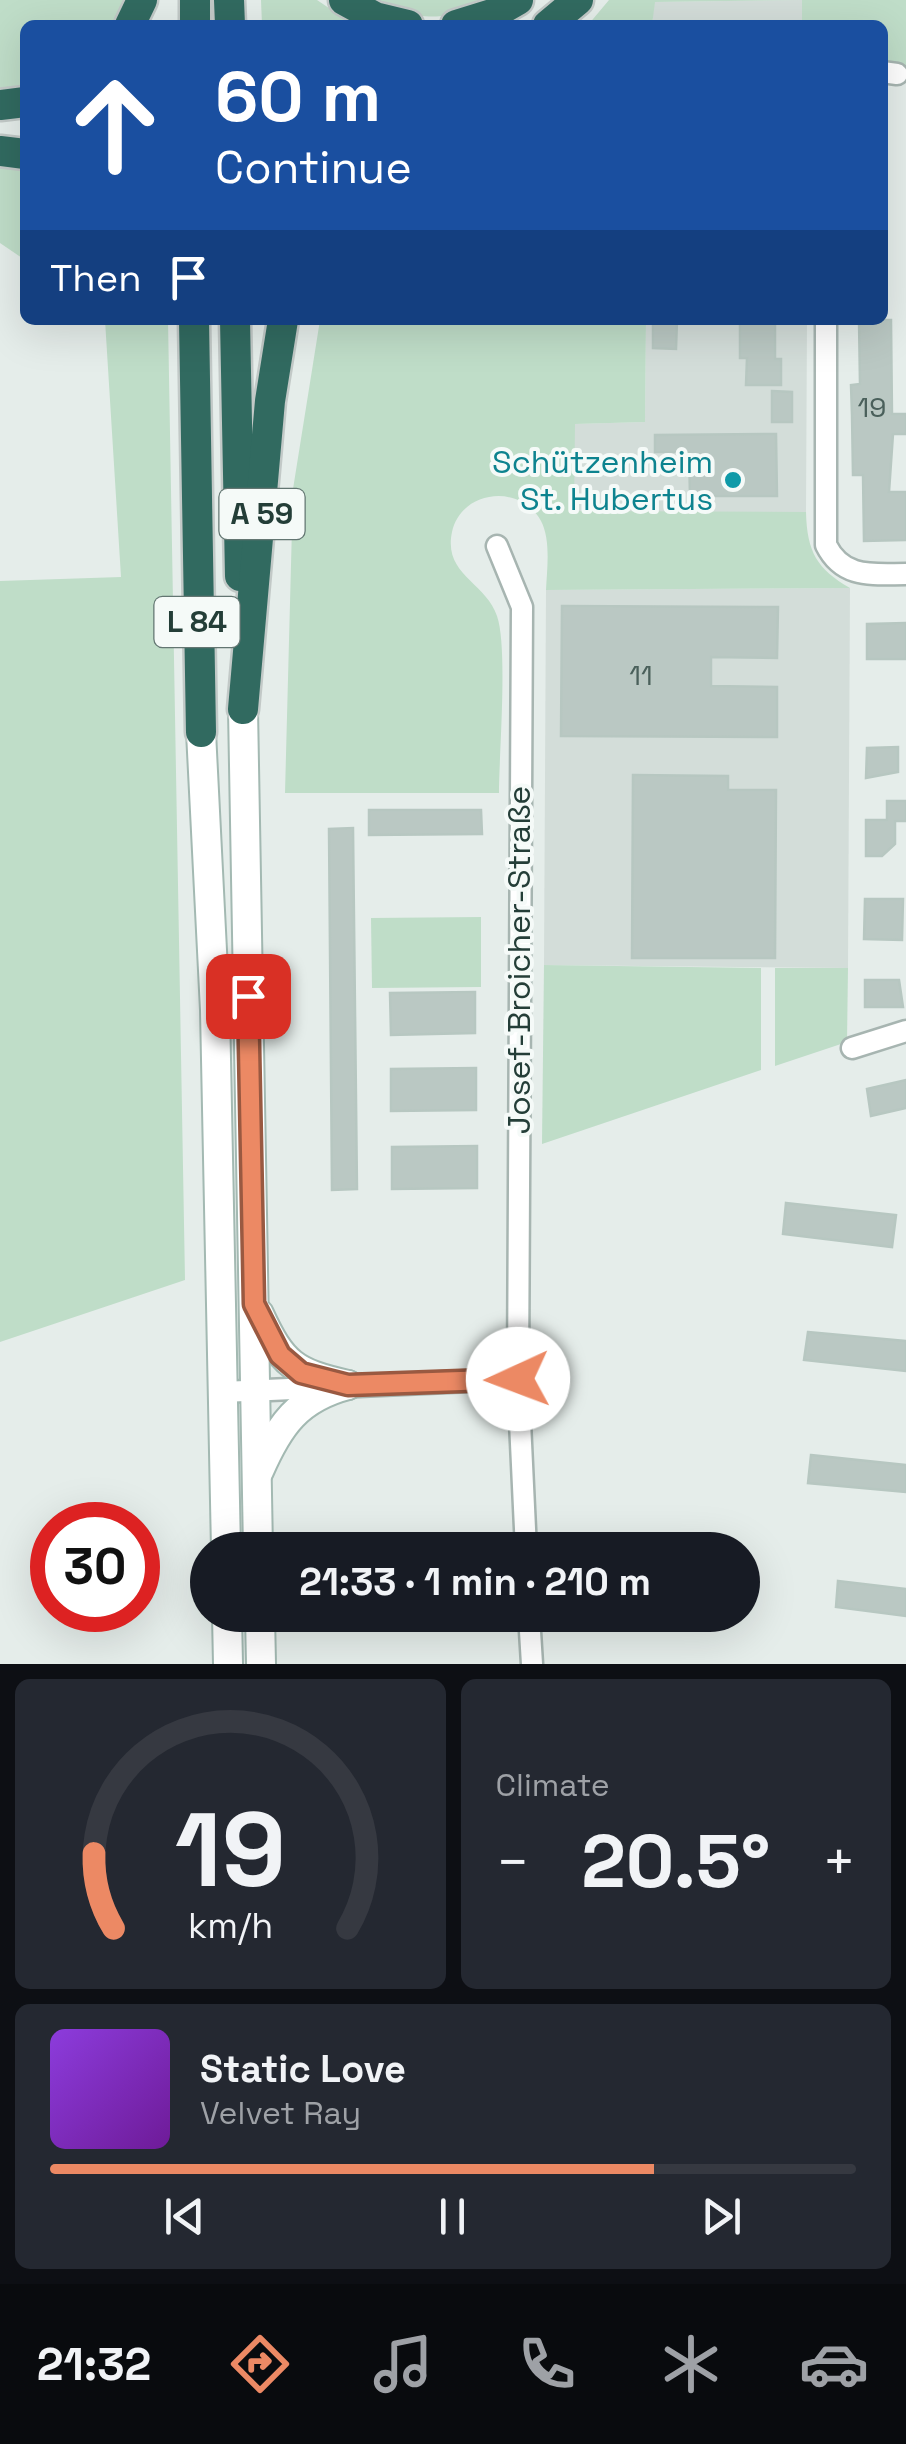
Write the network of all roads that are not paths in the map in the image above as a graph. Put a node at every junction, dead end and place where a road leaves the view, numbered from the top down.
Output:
1 (344, 0) edge
2 (518, 0) edge
3 (578, 0) edge
4 (387, 20) edge
5 (472, 20) edge
6 (554, 20) edge
7 (192, 325) edge
8 (236, 325) edge
9 (282, 325) edge
10 (826, 325) edge
11 (497, 546) dead end
12 (906, 574) edge
13 (243, 709) junction
14 (202, 732) joint
15 (906, 1030) edge
16 (852, 1048) dead end
17 (254, 1304) junction
18 (518, 1379) junction
19 (348, 1385) junction
20 (255, 1390) junction
21 (222, 1392) junction
22 (256, 1477) junction
23 (226, 1532) edge
24 (258, 1532) edge
25 (525, 1532) edge
26 (228, 1632) edge
27 (260, 1632) edge
28 (530, 1632) edge
29 (228, 1664) edge
30 (261, 1664) edge
31 (532, 1664) edge

1 - 4 highway
2 - 5 highway
3 - 6 highway
7 - 14 highway, L 84
8 - 13 highway, L 84
9 - 13 highway, A 59
10 - 12 street
11 - 18 street, Josef-Broicher-Straße
13 - 17 main road, L 84
14 - 21 main road, L 84
15 - 16 street
17 - 19 main road
17 - 20 main road, L 84
18 - 19 street
18 - 25 street, Josef-Broicher-Straße
19 - 20 street
19 - 22 main road
20 - 21 street
20 - 22 main road, L 84
21 - 23 main road, L 84
22 - 24 main road, L 84
26 - 29 main road
27 - 30 main road
28 - 31 street

